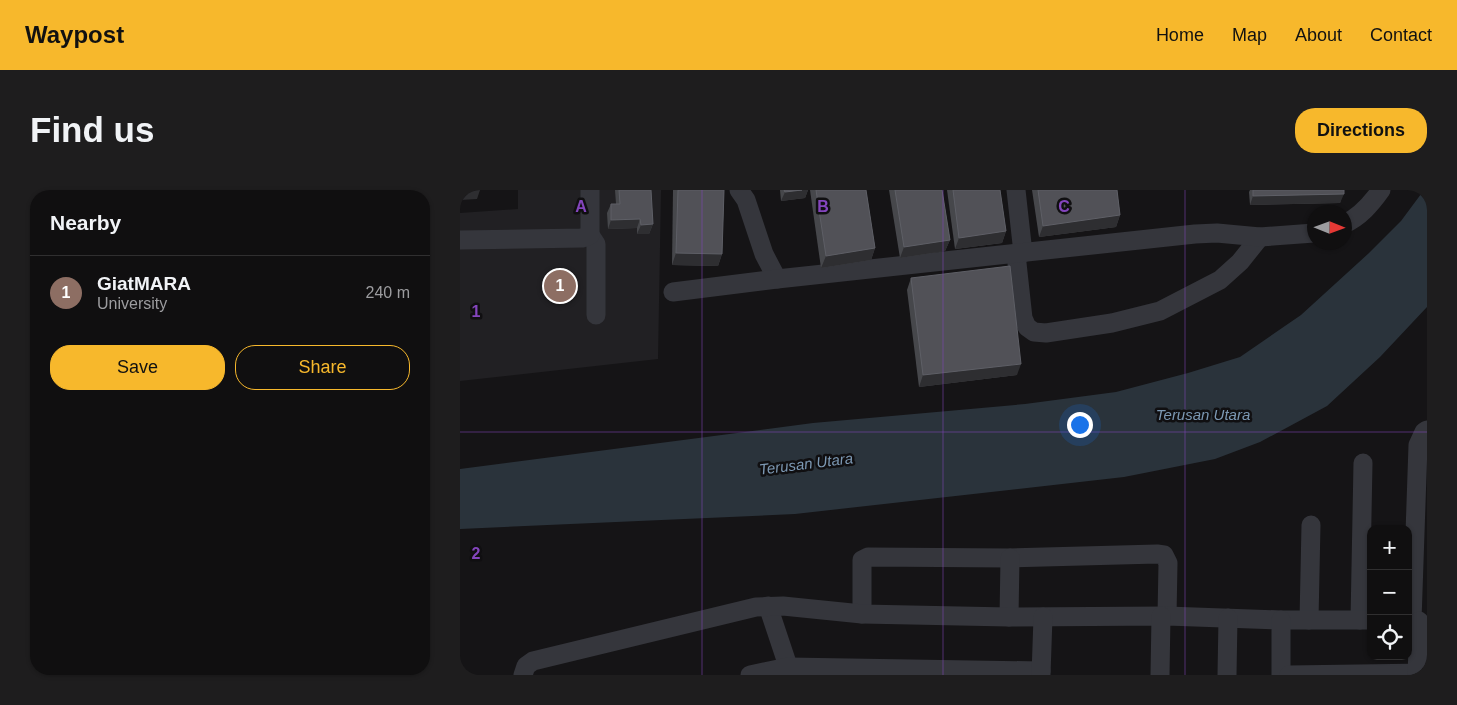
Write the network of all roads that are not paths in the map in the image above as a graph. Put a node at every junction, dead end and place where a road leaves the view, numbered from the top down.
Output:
1 (590, 190) edge
2 (740, 190) edge
3 (1016, 190) edge
4 (1381, 190) edge
5 (1352, 221) edge
6 (1307, 234) edge
7 (590, 235) junction
8 (1260, 237) junction
9 (460, 240) edge
10 (1019, 254) junction
11 (777, 279) junction
12 (673, 292) dead end
13 (596, 315) dead end
14 (1427, 430) edge
15 (1363, 463) dead end
16 (1311, 525) dead end
17 (1010, 558) junction
18 (768, 606) junction
19 (862, 614) junction
20 (1164, 616) junction
21 (1009, 617) junction
22 (1043, 617) junction
23 (1228, 618) junction
24 (1281, 620) junction
25 (1309, 620) junction
26 (1365, 620) edge
27 (1417, 621) edge
28 (790, 671) edge
29 (1041, 673) edge
30 (1420, 673) edge
31 (523, 675) edge
32 (750, 675) edge
33 (1160, 675) edge
34 (1227, 675) edge
35 (1281, 675) edge
36 (1289, 675) edge

1 - 7 street
2 - 11 street
3 - 10 street
4 - 5 street
6 - 8 street
7 - 9 street
7 - 13 street
8 - 10 street
8 - 10 street
10 - 11 street
11 - 12 street
14 - 27 street
15 - 26 street
16 - 25 street
17 - 19 street
17 - 20 street
17 - 21 street
18 - 19 street
18 - 28 street
18 - 31 street
19 - 21 street
20 - 22 street
20 - 23 street
20 - 33 street
21 - 22 street
22 - 29 street
23 - 24 street
23 - 34 street
24 - 25 street
24 - 35 street
25 - 26 street
27 - 30 street
28 - 29 street
28 - 32 street
30 - 36 street

